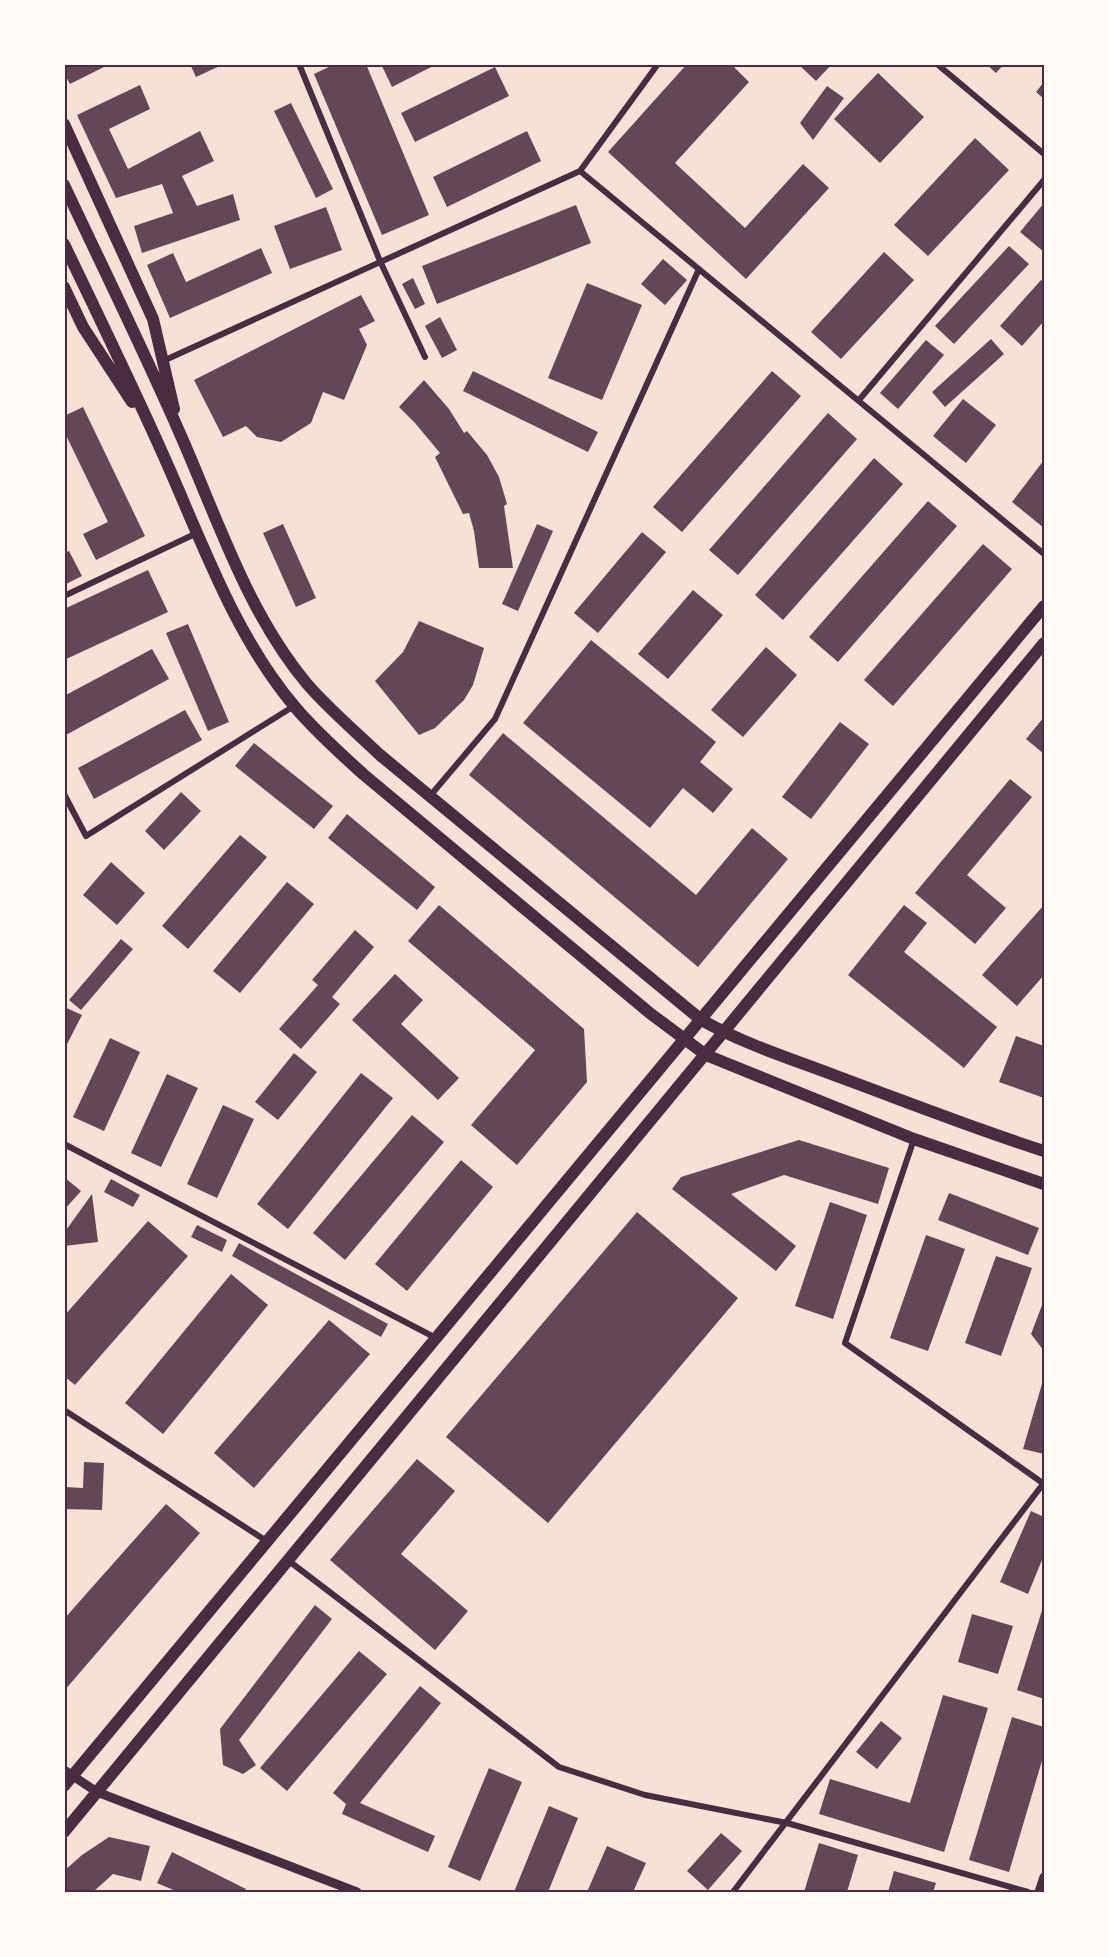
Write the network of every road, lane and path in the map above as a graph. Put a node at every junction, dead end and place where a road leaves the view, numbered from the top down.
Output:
1 (300, 64) edge
2 (658, 64) edge
3 (937, 64) edge
4 (64, 124) edge
5 (1044, 154) edge
6 (580, 171) junction
7 (1044, 180) edge
8 (64, 185) edge
9 (64, 244) edge
10 (380, 261) junction
11 (699, 269) junction
12 (64, 287) edge
13 (425, 357) dead end
14 (163, 361) junction
15 (859, 400) junction
16 (181, 436) junction
17 (159, 445) junction
18 (198, 532) junction
19 (1044, 554) edge
20 (64, 596) edge
21 (1044, 606) edge
22 (1044, 643) edge
23 (294, 706) junction
24 (64, 794) edge
25 (430, 796) junction
26 (700, 1019) junction
27 (724, 1033) junction
28 (684, 1040) junction
29 (706, 1055) junction
30 (914, 1139) junction
31 (64, 1144) edge
32 (1044, 1151) edge
33 (1044, 1184) edge
34 (437, 1338) junction
35 (64, 1410) edge
36 (1044, 1484) edge
37 (269, 1542) junction
38 (290, 1561) junction
39 (67, 1778) edge
40 (97, 1792) junction
41 (787, 1823) junction
42 (64, 1832) edge
43 (1044, 1877) edge
44 (357, 1893) edge
45 (734, 1893) edge
46 (1028, 1893) edge
47 (1040, 1893) edge

1 - 10 street
2 - 6 street
3 - 5 street
4 - 14 main road
6 - 10 street
6 - 11 street
7 - 15 street
8 - 16 main road
9 - 17 main road
10 - 13 street
10 - 14 street
11 - 15 street
11 - 25 street
12 - 17 main road
14 - 16 main road
15 - 19 street
16 - 25 main road
17 - 18 main road
18 - 20 street
18 - 23 main road
21 - 26 main road
22 - 27 main road
23 - 24 street
23 - 28 main road
25 - 26 main road
26 - 27 main road
26 - 28 main road
27 - 29 main road
27 - 32 main road
28 - 29 main road
28 - 34 main road
29 - 30 main road
29 - 38 main road
30 - 33 main road
30 - 36 street
31 - 34 street
34 - 37 main road
35 - 37 street
36 - 41 street
37 - 39 main road
38 - 40 main road
38 - 41 street
39 - 40 street
40 - 42 main road
40 - 44 street
41 - 45 street
41 - 46 street
43 - 47 street

